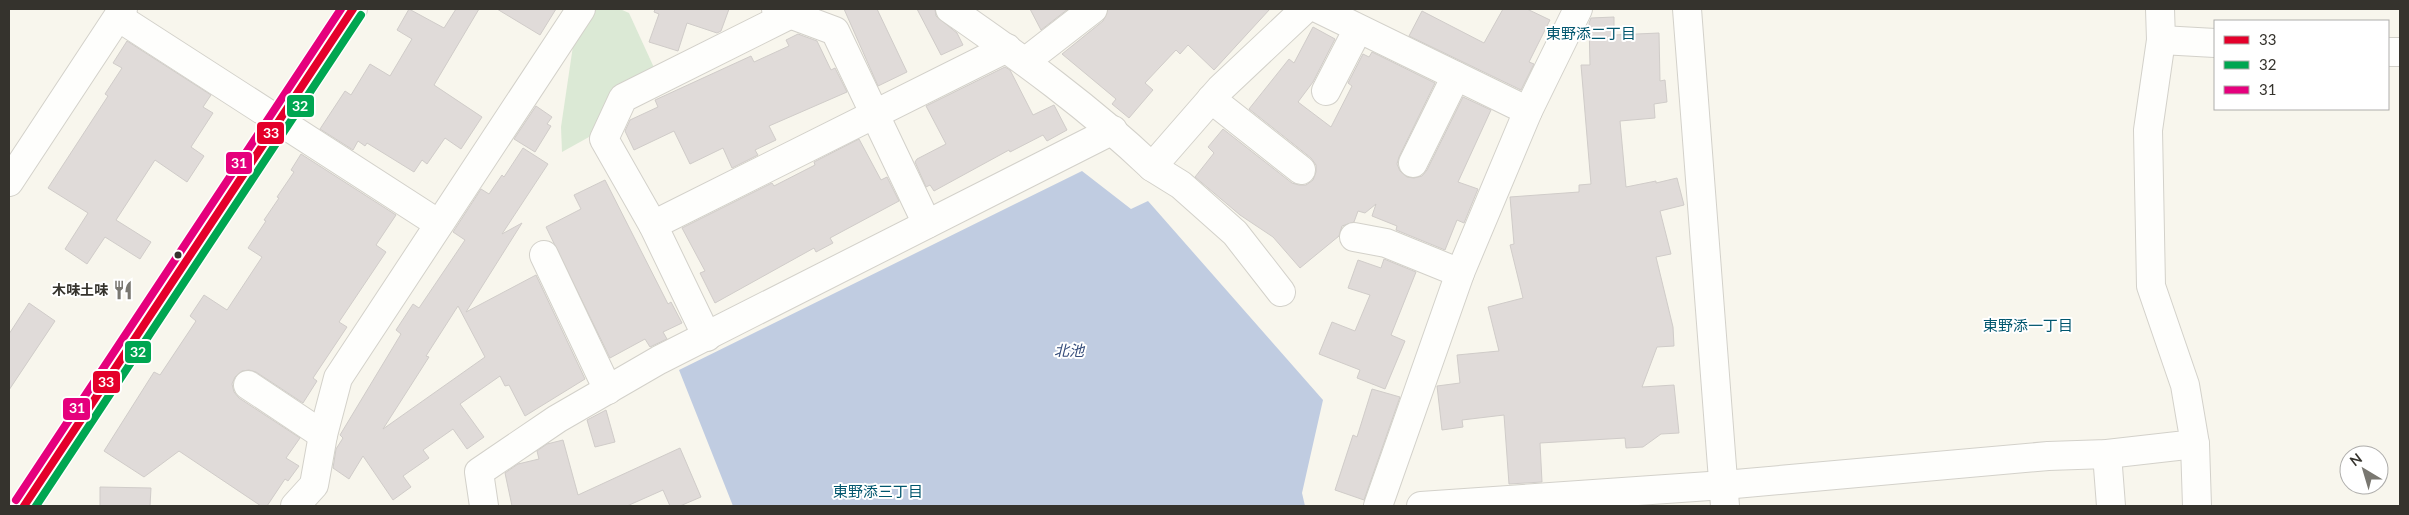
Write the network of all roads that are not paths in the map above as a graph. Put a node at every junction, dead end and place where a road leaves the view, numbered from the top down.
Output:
1 (353, 9) edge
2 (581, 9) edge
3 (950, 9) edge
4 (1093, 9) edge
5 (1305, 9) edge
6 (1319, 9) edge
7 (1578, 9) edge
8 (1686, 9) edge
9 (2160, 9) edge
10 (783, 12) edge
11 (120, 13) edge
12 (1358, 29) junction
13 (2161, 40) junction
14 (2214, 42) edge
15 (1016, 55) junction
16 (1456, 76) junction
17 (1326, 91) dead end
18 (1211, 99) junction
19 (1528, 111) junction
20 (874, 114) junction
21 (280, 120) junction
22 (1113, 130) junction
23 (1413, 163) dead end
24 (1152, 167) junction
25 (1301, 170) dead end
26 (9, 182) edge
27 (440, 224) junction
28 (927, 224) junction
29 (653, 225) junction
30 (1354, 237) dead end
31 (544, 255) dead end
32 (1460, 273) junction
33 (1281, 292) dead end
34 (707, 337) junction
35 (248, 385) dead end
36 (608, 390) junction
37 (322, 435) junction
38 (2195, 444) junction
39 (2107, 454) junction
40 (1724, 496) edge
41 (22, 501) edge
42 (295, 506) edge
43 (484, 506) edge
44 (1378, 506) edge
45 (1421, 506) edge
46 (2111, 506) edge
47 (2197, 506) edge

1 - 21 street
2 - 27 street
3 - 15 street
4 - 15 street
5 - 18 street
6 - 12 street
7 - 19 street
8 - 40 street
9 - 13 street
10 - 20 street
10 - 29 street
11 - 21 street
11 - 26 street
12 - 16 street
12 - 17 street
13 - 14 street
13 - 38 street
15 - 20 street
15 - 22 street
16 - 19 street
16 - 23 street
18 - 24 street
18 - 25 street
19 - 32 street
20 - 28 street
20 - 29 street
21 - 27 street
21 - 41 street
22 - 24 street
22 - 28 street
24 - 33 street
27 - 37 street
28 - 34 street
29 - 34 street
30 - 32 street
31 - 36 street
32 - 44 street
34 - 36 street
35 - 37 street
36 - 43 street
37 - 42 street
38 - 39 street
38 - 47 street
39 - 40 street
39 - 46 street
40 - 45 street

